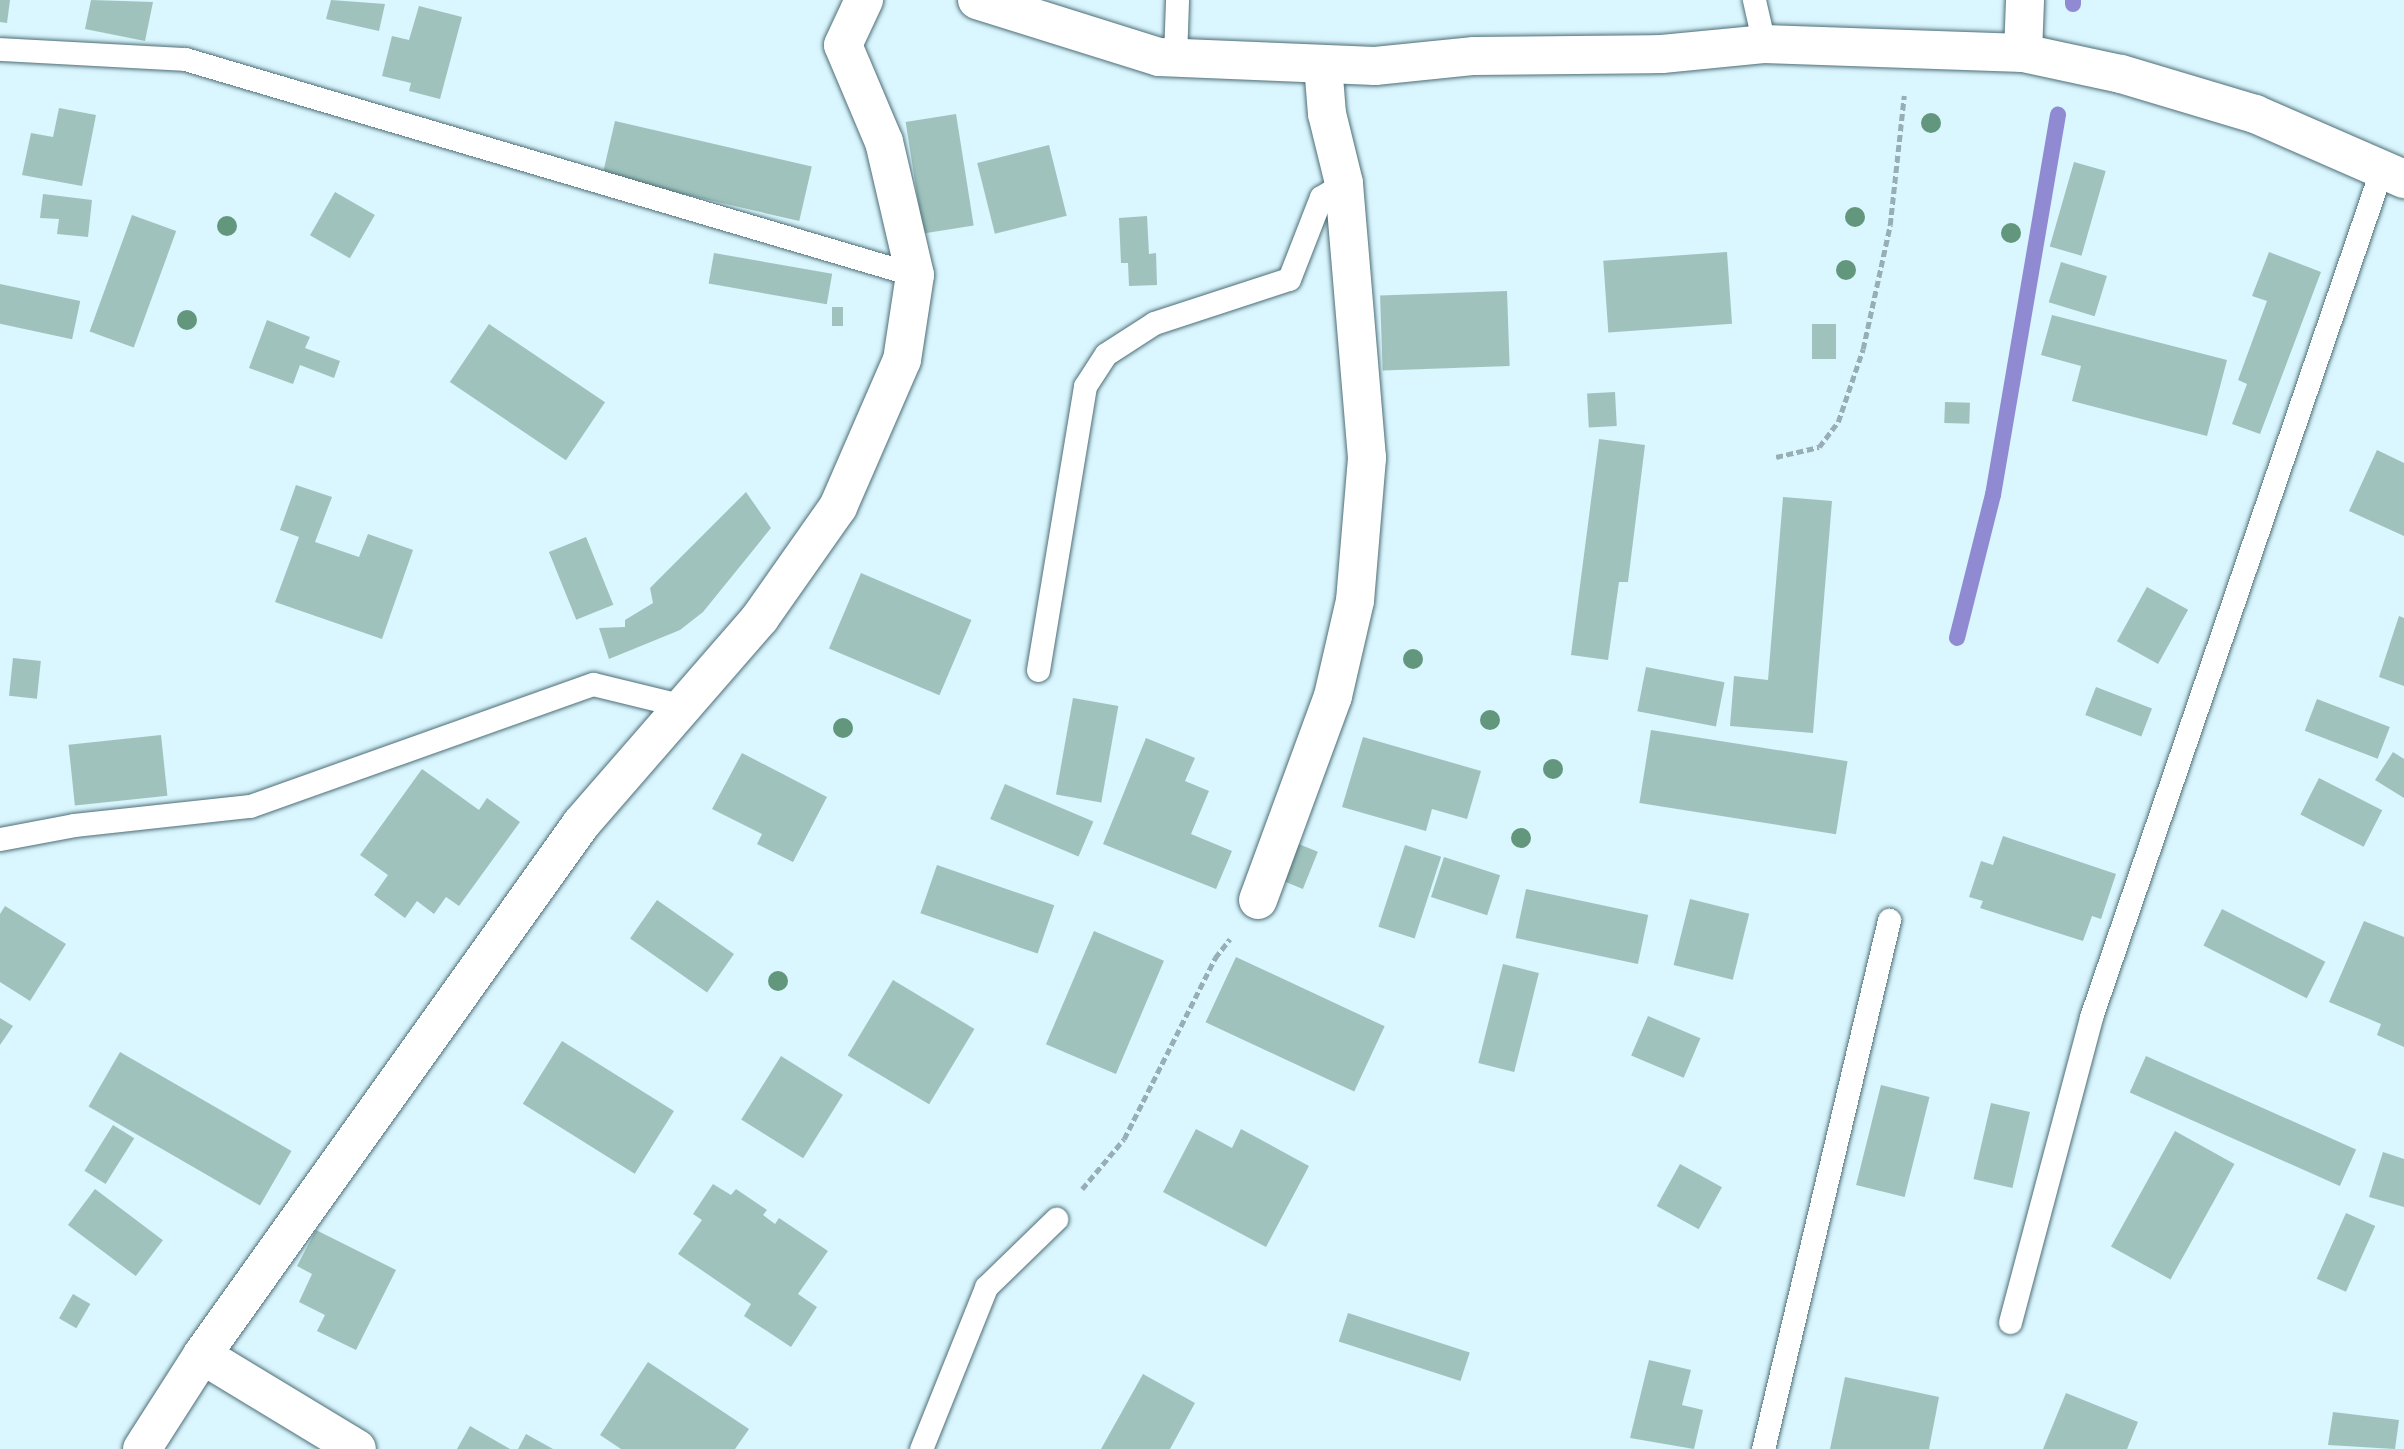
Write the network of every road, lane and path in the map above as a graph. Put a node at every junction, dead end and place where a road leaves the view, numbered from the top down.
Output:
1 (863, 0) edge
2 (977, 0) edge
3 (1177, 0) edge
4 (1754, 0) edge
5 (2025, 0) edge
6 (1764, 44) junction
7 (1910, 47) junction
8 (0, 50) edge
9 (2023, 53) junction
10 (1175, 58) junction
11 (1323, 64) junction
12 (2393, 173) edge
13 (1345, 183) junction
14 (915, 275) junction
15 (1776, 457) dead end
16 (1038, 670) dead end
17 (682, 706) junction
18 (0, 839) edge
19 (1258, 900) joint
20 (1889, 920) dead end
21 (1056, 1219) joint
22 (2010, 1322) dead end
23 (202, 1355) junction
24 (142, 1449) edge
25 (357, 1449) edge
26 (921, 1449) edge
27 (1763, 1449) edge

1 - 14 street
2 - 10 street
3 - 10 lane
4 - 6 lane
5 - 9 street
6 - 7 street
6 - 11 street
7 - 9 street
7 - 15 path
8 - 14 lane
9 - 12 street
10 - 11 street
11 - 13 street
12 - 22 lane
13 - 16 lane
13 - 19 street
14 - 17 street
17 - 18 lane
17 - 23 street
19 - 21 path
20 - 27 lane
21 - 26 lane
23 - 24 street
23 - 25 street

